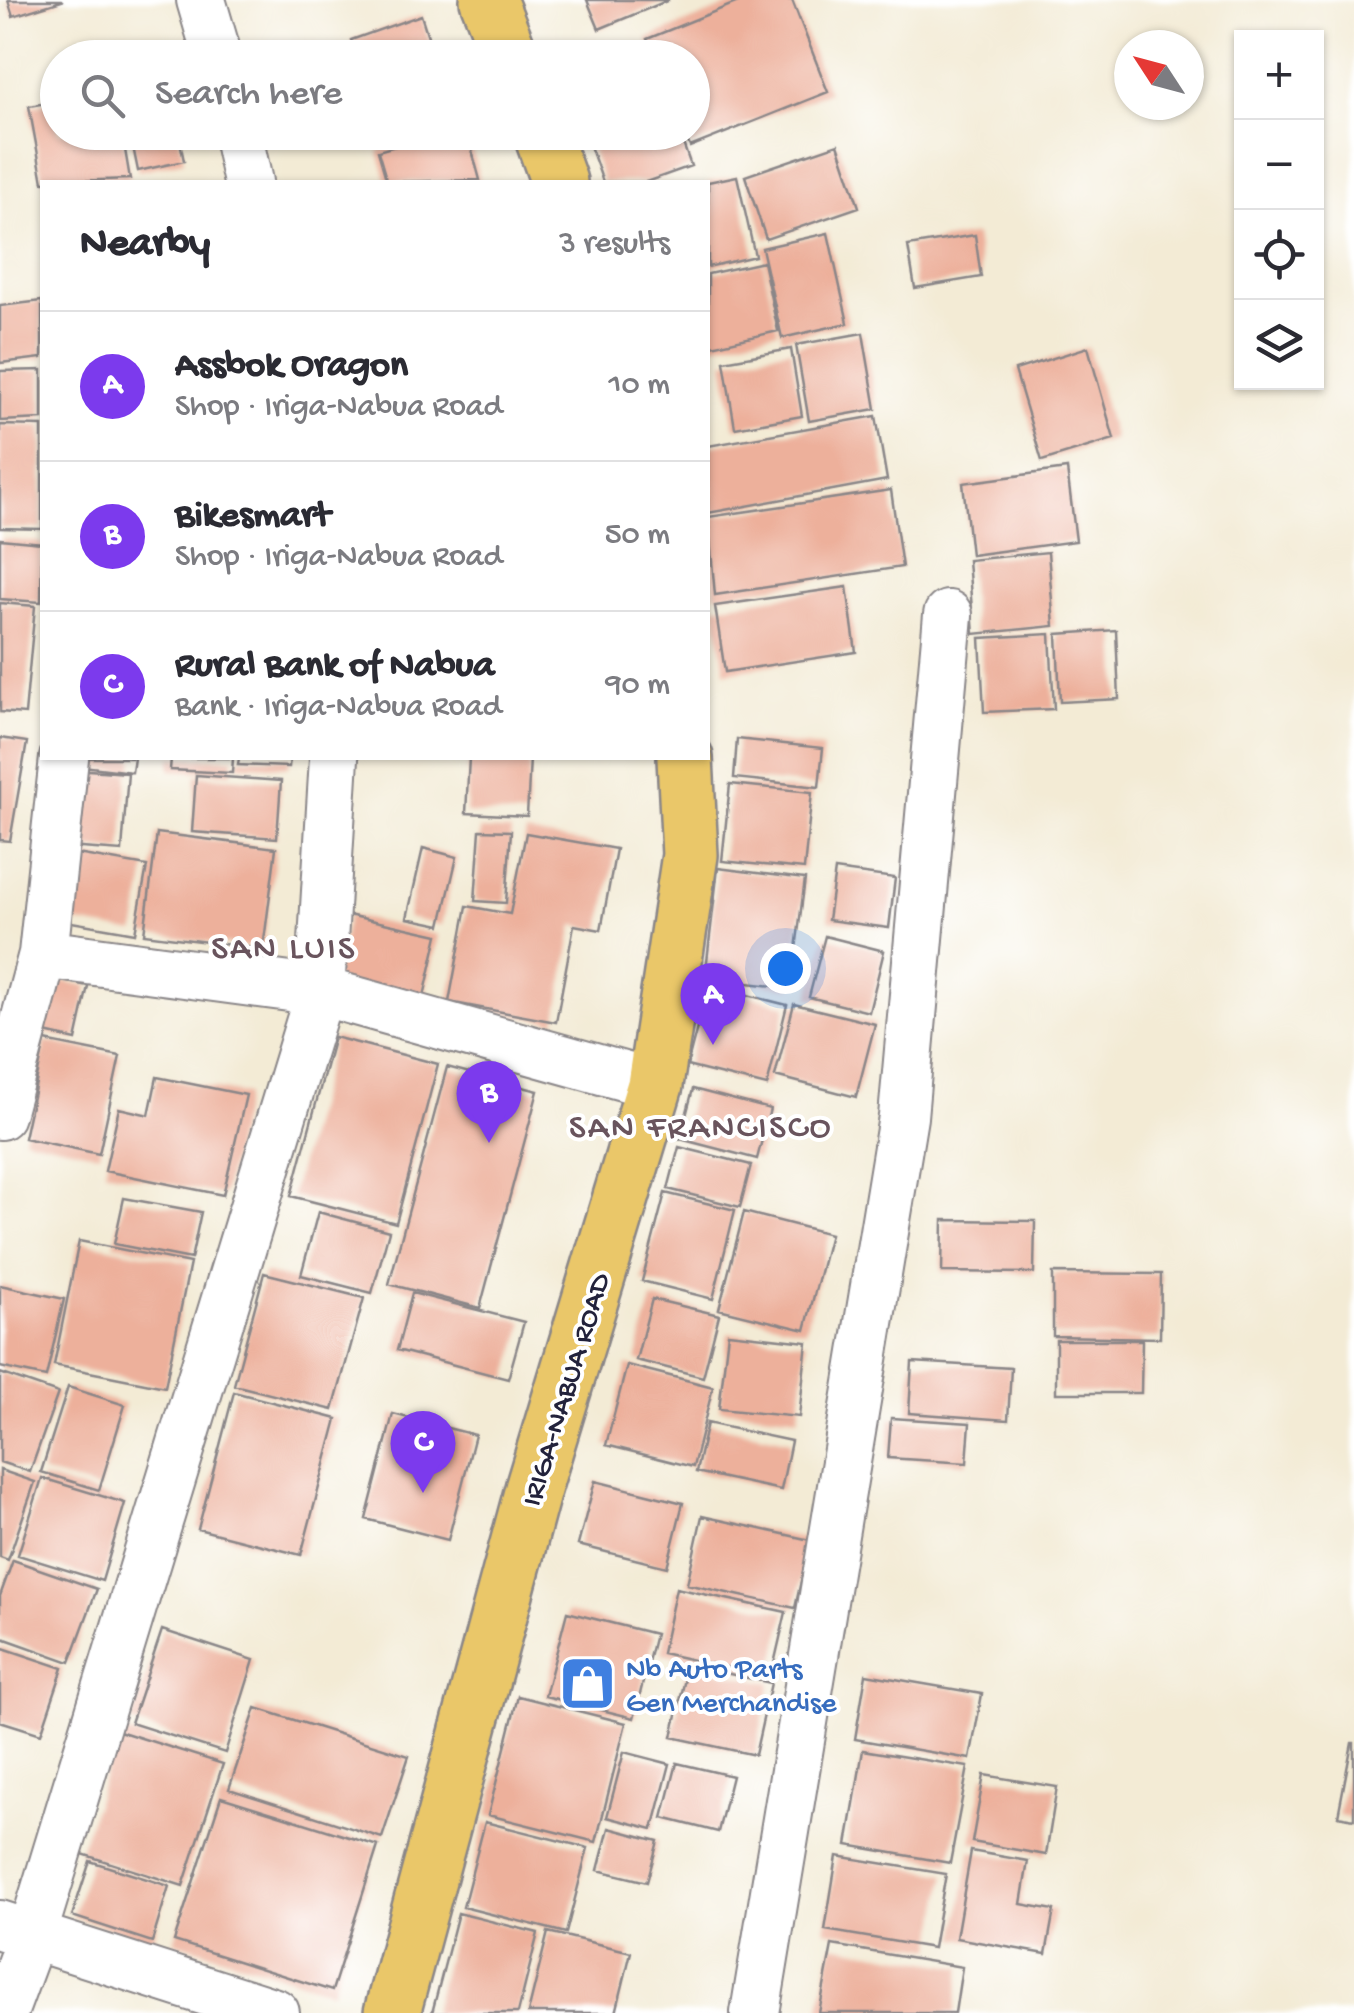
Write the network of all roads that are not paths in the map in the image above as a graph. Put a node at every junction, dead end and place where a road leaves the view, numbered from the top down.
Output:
1 (202, 0) edge
2 (488, 0) edge
3 (213, 40) edge
4 (504, 40) edge
5 (241, 150) edge
6 (548, 150) edge
7 (248, 180) edge
8 (559, 180) edge
9 (948, 615) dead end
10 (64, 760) edge
11 (334, 760) edge
12 (685, 760) edge
13 (42, 954) junction
14 (320, 991) junction
15 (655, 1085) junction
16 (0, 1116) edge
17 (16, 1930) edge
18 (3, 2013) edge
19 (275, 2013) edge
20 (392, 2013) edge
21 (755, 2013) edge

1 - 3 street
2 - 4 main road
5 - 7 street
6 - 8 main road
9 - 21 street
10 - 13 street
11 - 14 street
12 - 15 main road, IRIGA-NABUA ROAD
13 - 14 street
13 - 16 street
14 - 15 street
14 - 17 street
15 - 20 main road, IRIGA-NABUA ROAD
17 - 18 street
17 - 19 street

